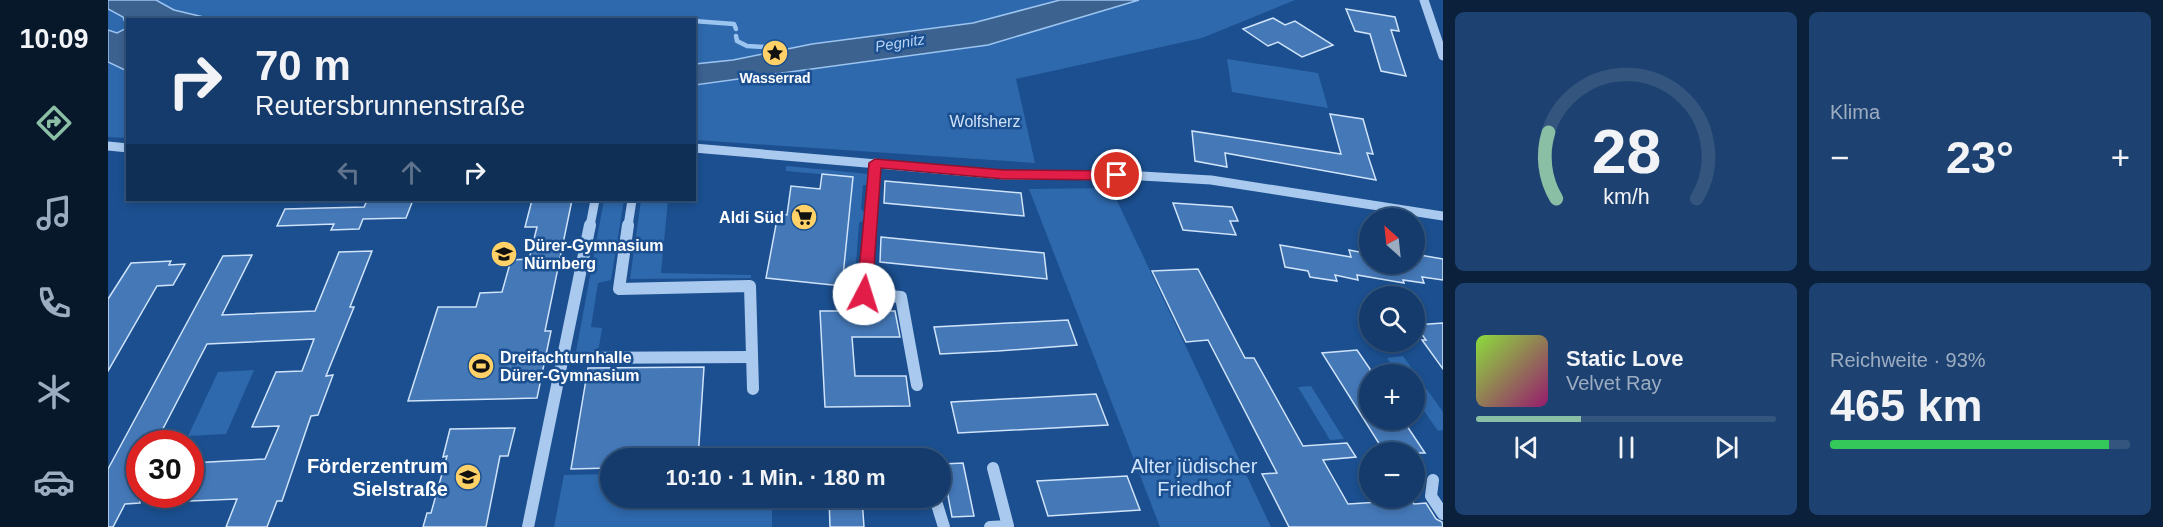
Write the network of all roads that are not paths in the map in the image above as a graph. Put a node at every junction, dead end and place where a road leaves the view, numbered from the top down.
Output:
1 (1424, 0) edge
2 (1443, 56) edge
3 (108, 146) edge
4 (126, 148) edge
5 (696, 148) edge
6 (875, 163) junction
7 (595, 201) edge
8 (632, 201) edge
9 (1443, 216) edge
10 (751, 357) junction
11 (562, 358) junction
12 (917, 385) dead end
13 (753, 389) dead end
14 (993, 468) dead end
15 (1433, 480) dead end
16 (938, 508) edge
17 (1443, 514) edge
18 (528, 527) edge
19 (944, 527) edge
20 (990, 527) edge

1 - 2 street
3 - 4 street
5 - 6 street
6 - 9 street
6 - 12 street
7 - 11 street
8 - 10 street
10 - 11 street
10 - 13 street
11 - 18 street
14 - 20 street
15 - 17 street
16 - 19 street

